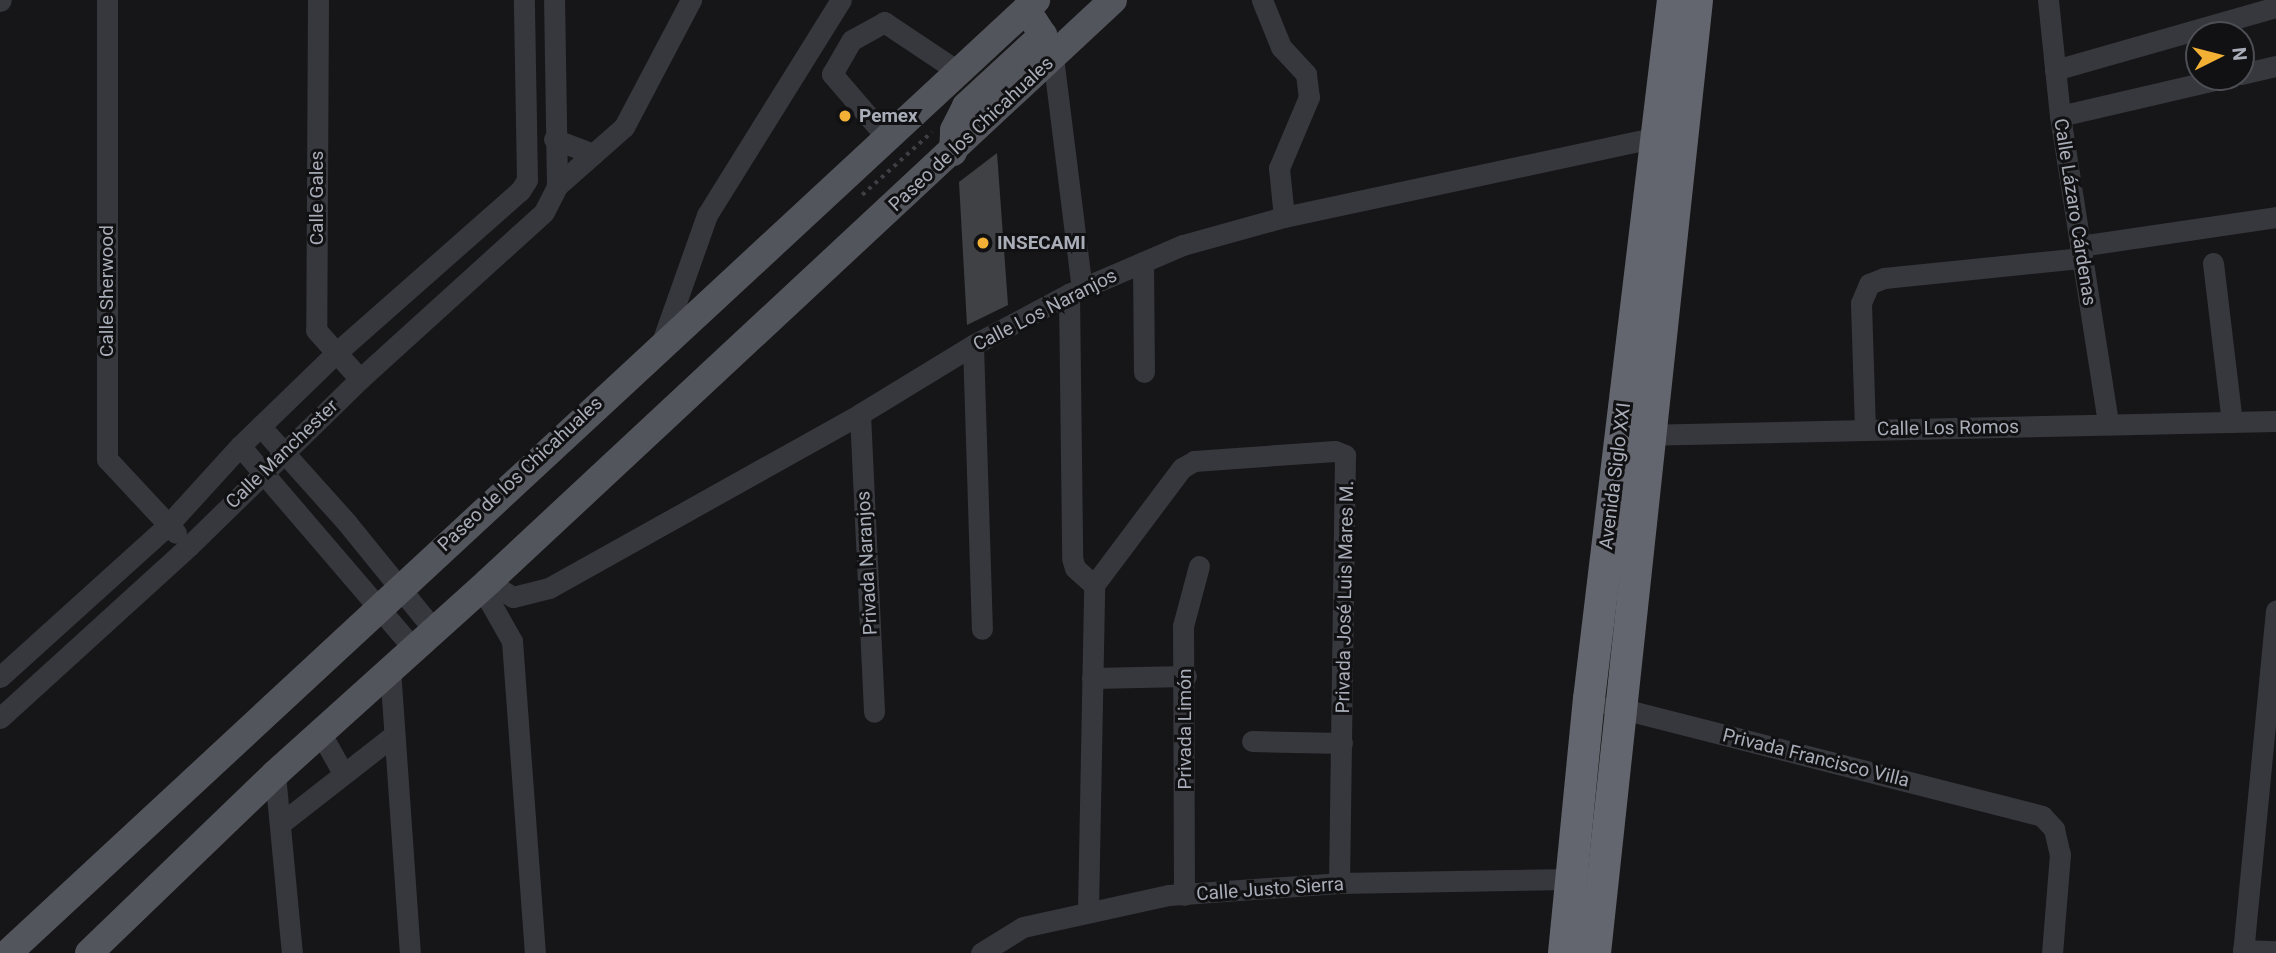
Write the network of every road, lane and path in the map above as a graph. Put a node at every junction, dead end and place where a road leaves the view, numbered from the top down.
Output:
1 (318, 0) edge
2 (524, 0) edge
3 (554, 0) edge
4 (691, 0) edge
5 (841, 0) edge
6 (1113, 0) edge
7 (1262, 0) edge
8 (1655, 0) edge
9 (1673, 0) edge
10 (1697, 0) edge
11 (1716, 0) edge
12 (107, 2) dead end
13 (1031, 4) edge
14 (2053, 4) edge
15 (2276, 7) edge
16 (1682, 32) junction
17 (1053, 57) junction
18 (2276, 66) edge
19 (2055, 69) junction
20 (956, 70) junction
21 (2255, 71) edge
22 (2185, 87) edge
23 (2060, 116) junction
24 (1655, 136) junction
25 (554, 139) junction
26 (888, 139) junction
27 (953, 152) junction
28 (593, 155) junction
29 (527, 180) junction
30 (557, 186) junction
31 (1284, 217) junction
32 (2276, 217) edge
33 (1672, 234) junction
34 (2081, 252) junction
35 (1143, 262) junction
36 (2213, 263) dead end
37 (1076, 292) junction
38 (662, 342) junction
39 (973, 345) junction
40 (336, 354) junction
41 (1144, 372) dead end
42 (359, 379) junction
43 (860, 414) junction
44 (2276, 421) edge
45 (2232, 422) junction
46 (2108, 424) junction
47 (261, 427) junction
48 (1865, 430) junction
49 (1635, 435) junction
50 (240, 446) junction
51 (282, 453) junction
52 (262, 472) junction
53 (168, 525) junction
54 (190, 546) junction
55 (1199, 566) dead end
56 (485, 585) junction
57 (1094, 585) junction
58 (390, 596) junction
59 (2276, 611) edge
60 (982, 629) dead end
61 (424, 639) junction
62 (390, 670) junction
63 (1186, 676) junction
64 (0, 677) edge
65 (1092, 678) junction
66 (1589, 699) junction
67 (2273, 699) edge
68 (1619, 708) junction
69 (874, 712) dead end
70 (0, 718) edge
71 (320, 732) junction
72 (394, 734) junction
73 (1252, 741) dead end
74 (1342, 743) junction
75 (343, 773) junction
76 (275, 774) junction
77 (280, 824) junction
78 (1570, 879) junction
79 (1339, 883) junction
80 (1184, 894) junction
81 (1088, 910) junction
82 (18, 944) edge
83 (0, 951) edge
84 (2243, 951) edge
85 (2276, 951) edge
86 (89, 953) edge
87 (292, 953) edge
88 (410, 953) edge
89 (535, 953) edge
90 (981, 953) edge
91 (1564, 953) edge
92 (1595, 953) edge
93 (2052, 953) edge

1 - 40 street, Calle Gales
2 - 29 street
3 - 25 street
4 - 28 street
5 - 38 street
6 - 17 main road, Paseo de los Chicahuales
7 - 31 street
8 - 24 highway
9 - 16 highway, Avenida Siglo XXI
10 - 16 highway, Avenida Siglo XXI
11 - 33 highway
12 - 53 street, Calle Sherwood
13 - 20 main road, Paseo de los Chicahuales
13 - 27 main road
14 - 19 street, Calle Lázaro Cárdenas
15 - 19 street
16 - 24 highway, Avenida Siglo XXI
16 - 33 highway, Avenida Siglo XXI
17 - 27 main road, Paseo de los Chicahuales
17 - 37 street
18 - 21 street
19 - 23 street, Calle Lázaro Cárdenas
20 - 26 main road, Paseo de los Chicahuales
20 - 26 street
22 - 23 street
23 - 34 street, Calle Lázaro Cárdenas
24 - 31 street, Calle Los Naranjos
24 - 49 highway, Avenida Siglo XXI
25 - 28 street
25 - 30 street
26 - 38 main road, Paseo de los Chicahuales
27 - 56 main road, Paseo de los Chicahuales
28 - 30 street
29 - 30 street
29 - 40 street, Calle Manchester
30 - 42 street, Calle Manchester
31 - 35 street, Calle Los Naranjos
32 - 34 street
33 - 49 highway, Avenida Siglo XXI
34 - 46 street, Calle Lázaro Cárdenas
34 - 48 street
35 - 37 street, Calle Los Naranjos
35 - 41 street
36 - 45 street
37 - 39 street, Calle Los Naranjos
37 - 57 street
38 - 58 main road, Paseo de los Chicahuales
39 - 43 street, Calle Los Naranjos
39 - 60 street
40 - 42 street, Calle Gales
40 - 47 street, Calle Manchester
42 - 51 street, Calle Manchester
43 - 56 street, Calle Los Naranjos
43 - 69 street, Privada Naranjos
44 - 45 street, Calle Los Romos
45 - 46 street, Calle Los Romos
46 - 48 street, Calle Los Romos
47 - 50 street, Calle Manchester
47 - 51 street
48 - 49 street, Calle Los Romos
49 - 66 highway, Avenida Siglo XXI
49 - 68 highway, Avenida Siglo XXI
50 - 52 street
50 - 53 street, Calle Manchester
51 - 52 street, Calle Manchester
51 - 58 street
52 - 54 street, Calle Manchester
52 - 58 street
53 - 54 street, Calle Sherwood
53 - 64 street, Calle Manchester
54 - 70 street, Calle Manchester
55 - 63 street, Privada Limón
56 - 61 main road, Paseo de los Chicahuales
56 - 89 street
57 - 65 street
57 - 74 street, Privada José Luis Mares M.
58 - 61 street
58 - 82 main road, Paseo de los Chicahuales
59 - 67 street
61 - 62 main road, Paseo de los Chicahuales
62 - 71 main road, Paseo de los Chicahuales
62 - 72 street
63 - 65 street
63 - 80 street, Privada Limón
65 - 81 street
66 - 68 street, Privada Francisco Villa
66 - 78 highway, Avenida Siglo XXI
67 - 84 street
68 - 92 highway, Avenida Siglo XXI
68 - 93 street, Privada Francisco Villa
71 - 75 street
71 - 76 main road, Paseo de los Chicahuales
72 - 75 street
72 - 88 street
73 - 74 street
74 - 79 street, Privada José Luis Mares M.
75 - 77 street
76 - 77 street
76 - 86 main road, Paseo de los Chicahuales
77 - 87 street
78 - 79 street, Calle Justo Sierra
78 - 91 highway, Avenida Siglo XXI
79 - 80 street, Calle Justo Sierra
80 - 81 street, Calle Justo Sierra
81 - 90 street, Calle Justo Sierra
82 - 83 street
84 - 85 street

